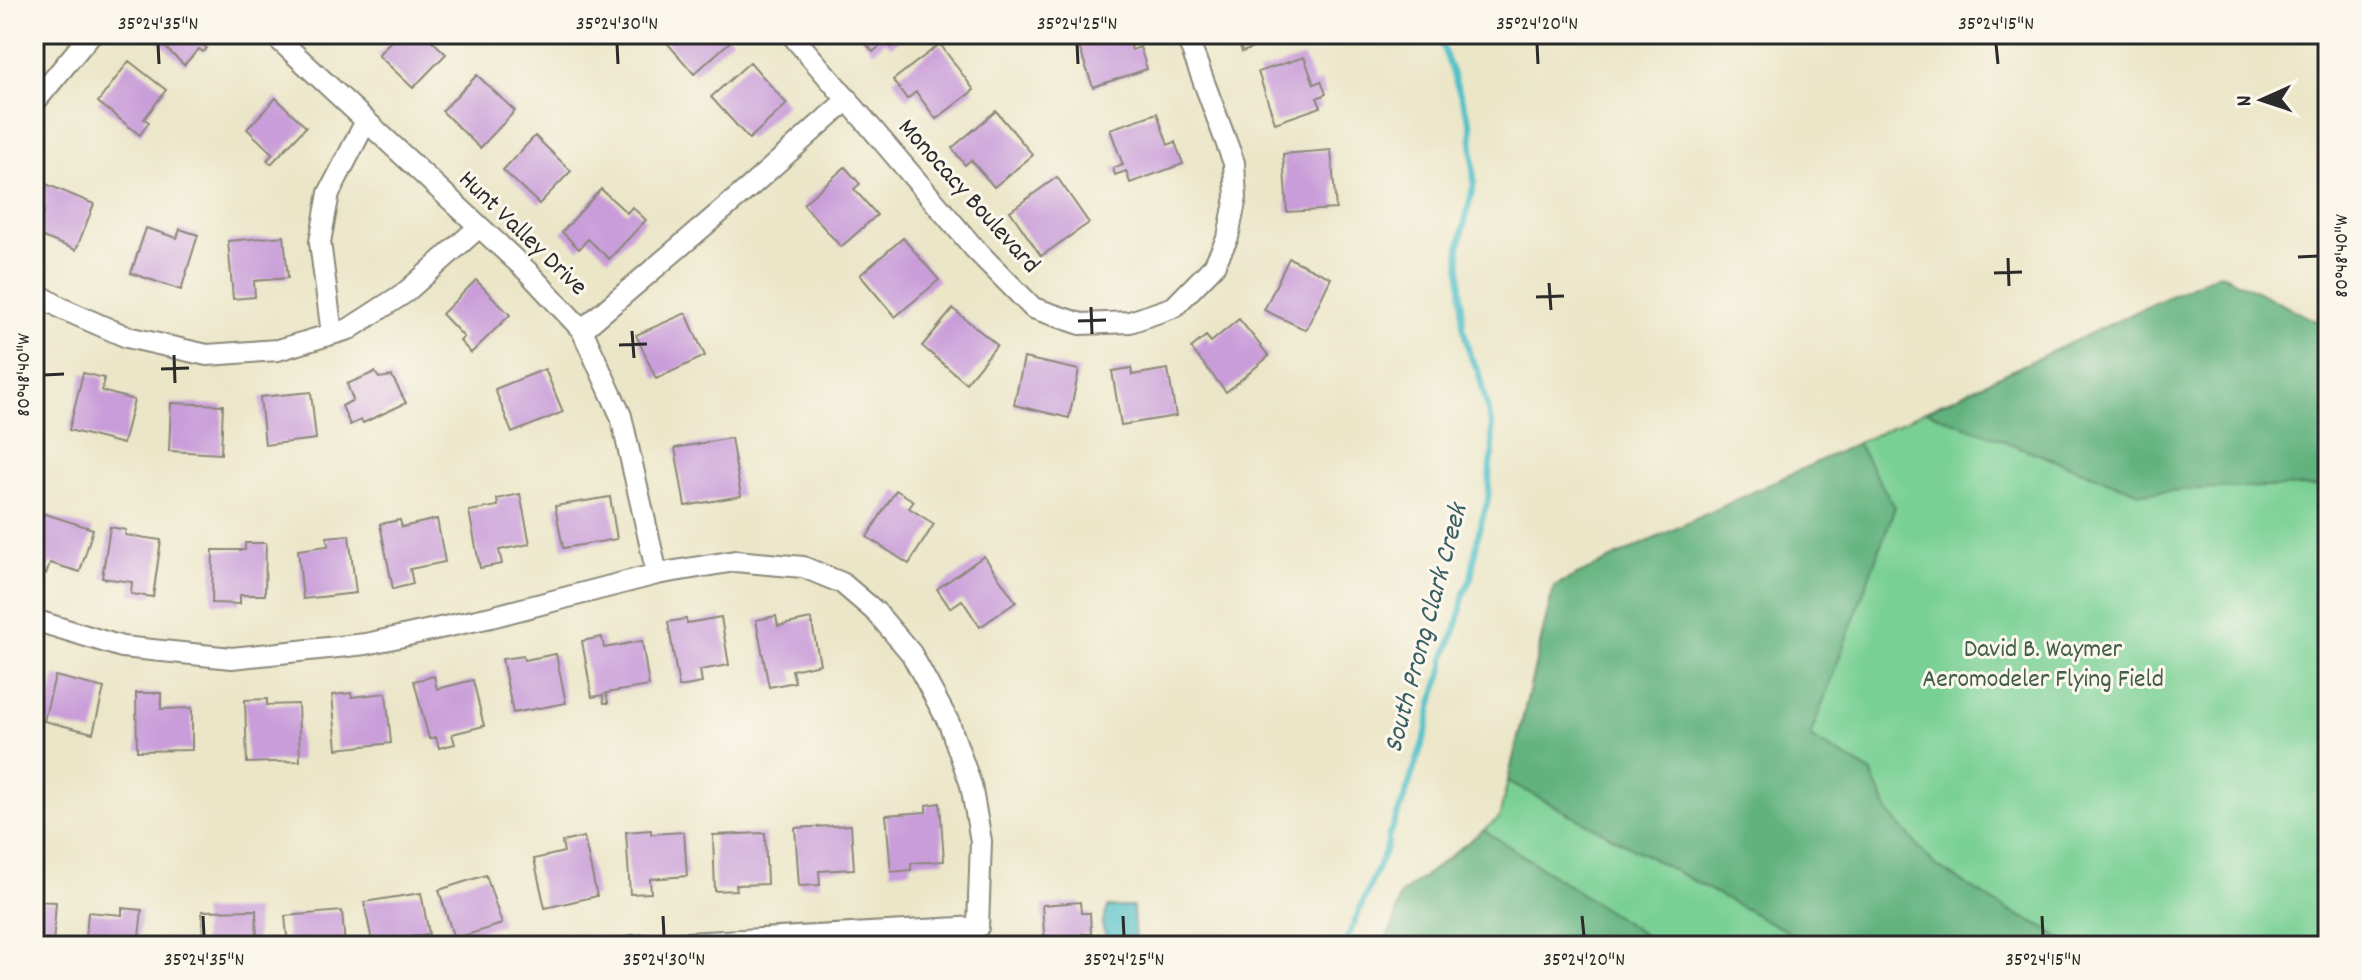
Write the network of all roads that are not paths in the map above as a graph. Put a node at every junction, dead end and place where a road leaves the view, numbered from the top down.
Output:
1 (91, 34) edge
2 (273, 34) edge
3 (791, 34) edge
4 (1186, 34) edge
5 (848, 99) junction
6 (34, 103) edge
7 (366, 121) junction
8 (479, 227) junction
9 (34, 292) edge
10 (582, 330) junction
11 (332, 334) junction
12 (657, 574) junction
13 (34, 620) edge
14 (633, 946) edge

1 - 6 street
2 - 7 street, Hunt Valley Drive
3 - 5 street, Monocacy Boulevard
4 - 5 street, Monocacy Boulevard
5 - 10 street
7 - 8 street, Hunt Valley Drive
7 - 11 street
8 - 10 street, Hunt Valley Drive
8 - 11 street
9 - 11 street
10 - 12 street, Hunt Valley Drive
12 - 13 street
12 - 14 street

